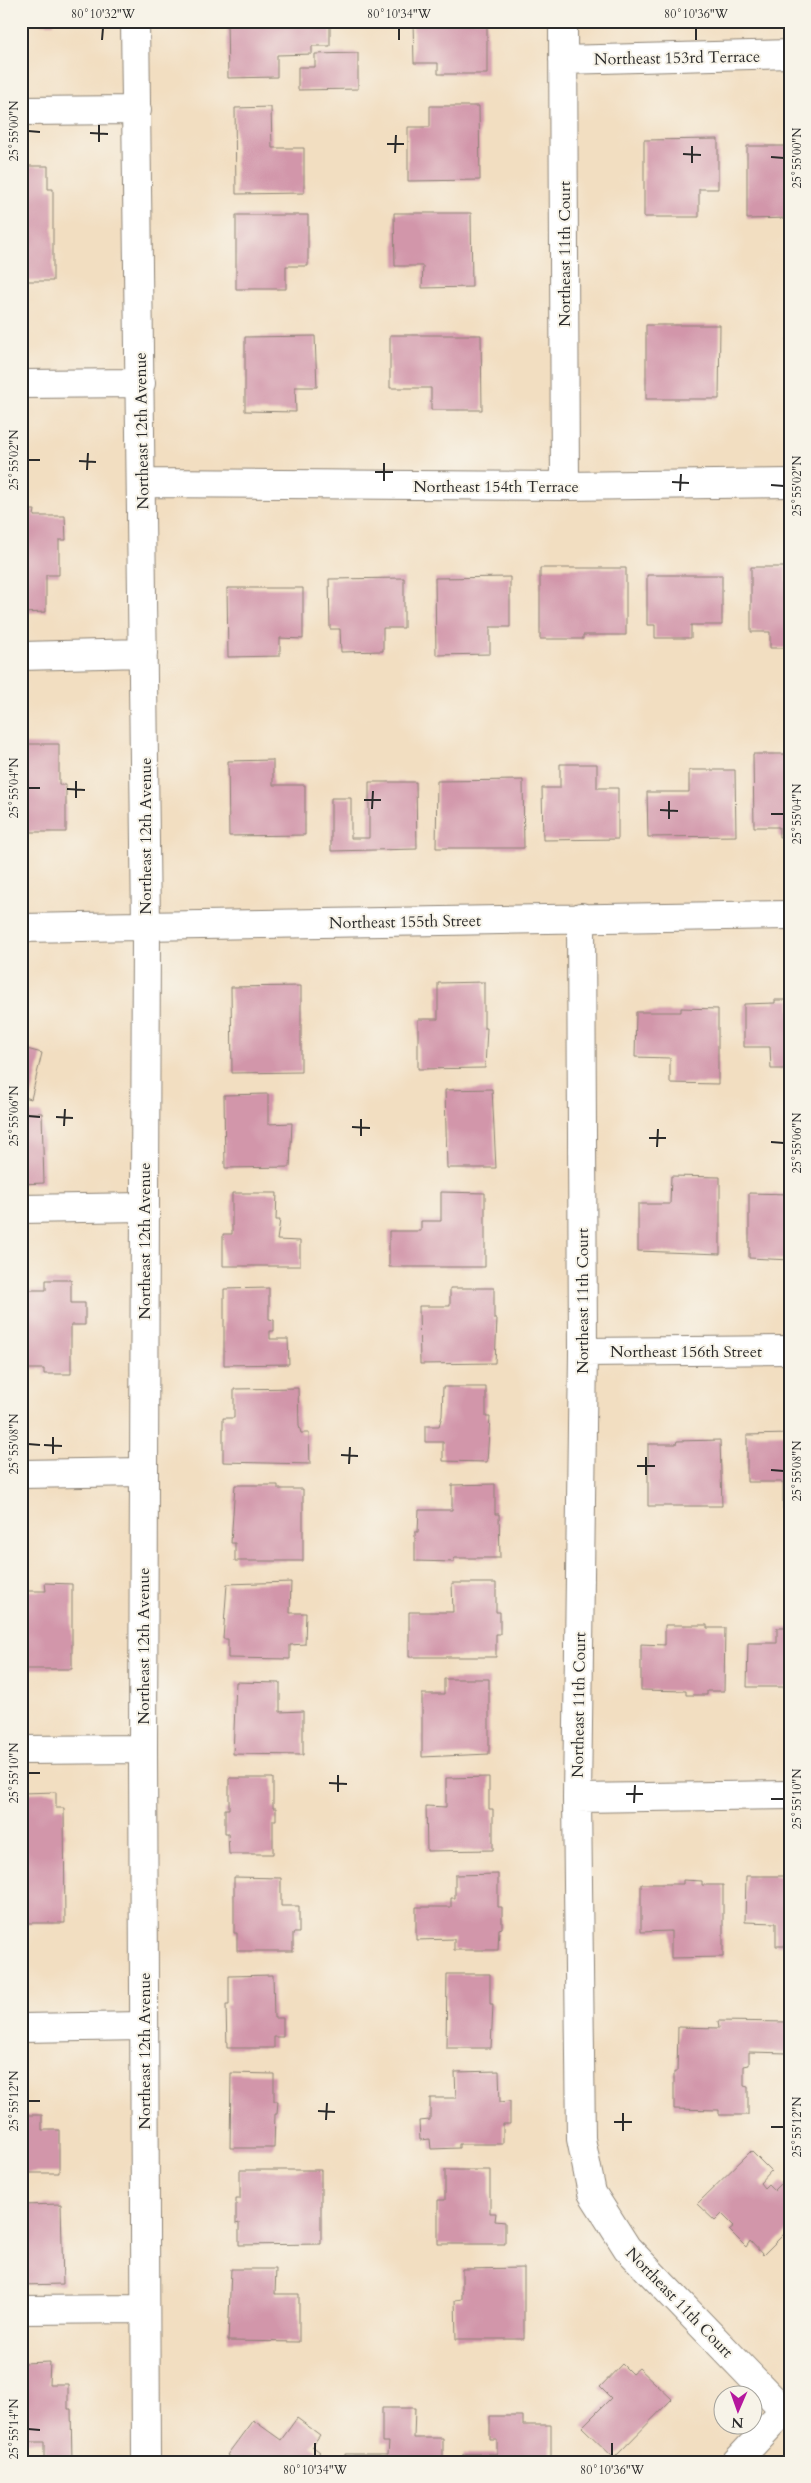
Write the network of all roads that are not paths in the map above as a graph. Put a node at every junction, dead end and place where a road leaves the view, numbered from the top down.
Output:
1 (136, 21) edge
2 (563, 21) edge
3 (790, 54) edge
4 (563, 60) junction
5 (137, 110) junction
6 (21, 111) edge
7 (141, 383) junction
8 (21, 384) edge
9 (142, 483) junction
10 (790, 483) edge
11 (564, 486) junction
12 (144, 653) junction
13 (21, 656) edge
14 (790, 915) edge
15 (581, 917) junction
16 (146, 926) junction
17 (21, 928) edge
18 (144, 1208) junction
19 (21, 1209) edge
20 (790, 1350) edge
21 (583, 1352) junction
22 (143, 1472) junction
23 (21, 1474) edge
24 (143, 1749) junction
25 (21, 1750) edge
26 (790, 1795) edge
27 (577, 1798) junction
28 (144, 2026) junction
29 (21, 2028) edge
30 (146, 2309) junction
31 (21, 2310) edge
32 (787, 2414) edge
33 (146, 2462) edge
34 (736, 2462) edge

1 - 5 street, Northeast 12th Avenue
2 - 4 street, Northeast 11th Court
3 - 4 street, Northeast 153rd Terrace
4 - 11 street, Northeast 11th Court
5 - 6 street
5 - 7 street, Northeast 12th Avenue
7 - 8 street
7 - 9 street, Northeast 12th Avenue
9 - 11 street, Northeast 154th Terrace
9 - 12 street, Northeast 12th Avenue
10 - 11 street, Northeast 154th Terrace
12 - 13 street
12 - 16 street, Northeast 12th Avenue
14 - 15 street, Northeast 155th Street
15 - 16 street, Northeast 155th Street
15 - 21 street, Northeast 11th Court
16 - 17 street, Northeast 155th Street
16 - 18 street, Northeast 12th Avenue
18 - 19 street
18 - 22 street, Northeast 12th Avenue
20 - 21 street, Northeast 156th Street
21 - 27 street, Northeast 11th Court
22 - 23 street
22 - 24 street, Northeast 12th Avenue
24 - 25 street
24 - 28 street, Northeast 12th Avenue
26 - 27 street
27 - 32 street, Northeast 11th Court
28 - 29 street
28 - 30 street, Northeast 12th Avenue
30 - 31 street
30 - 33 street, Northeast 12th Avenue
32 - 34 street

